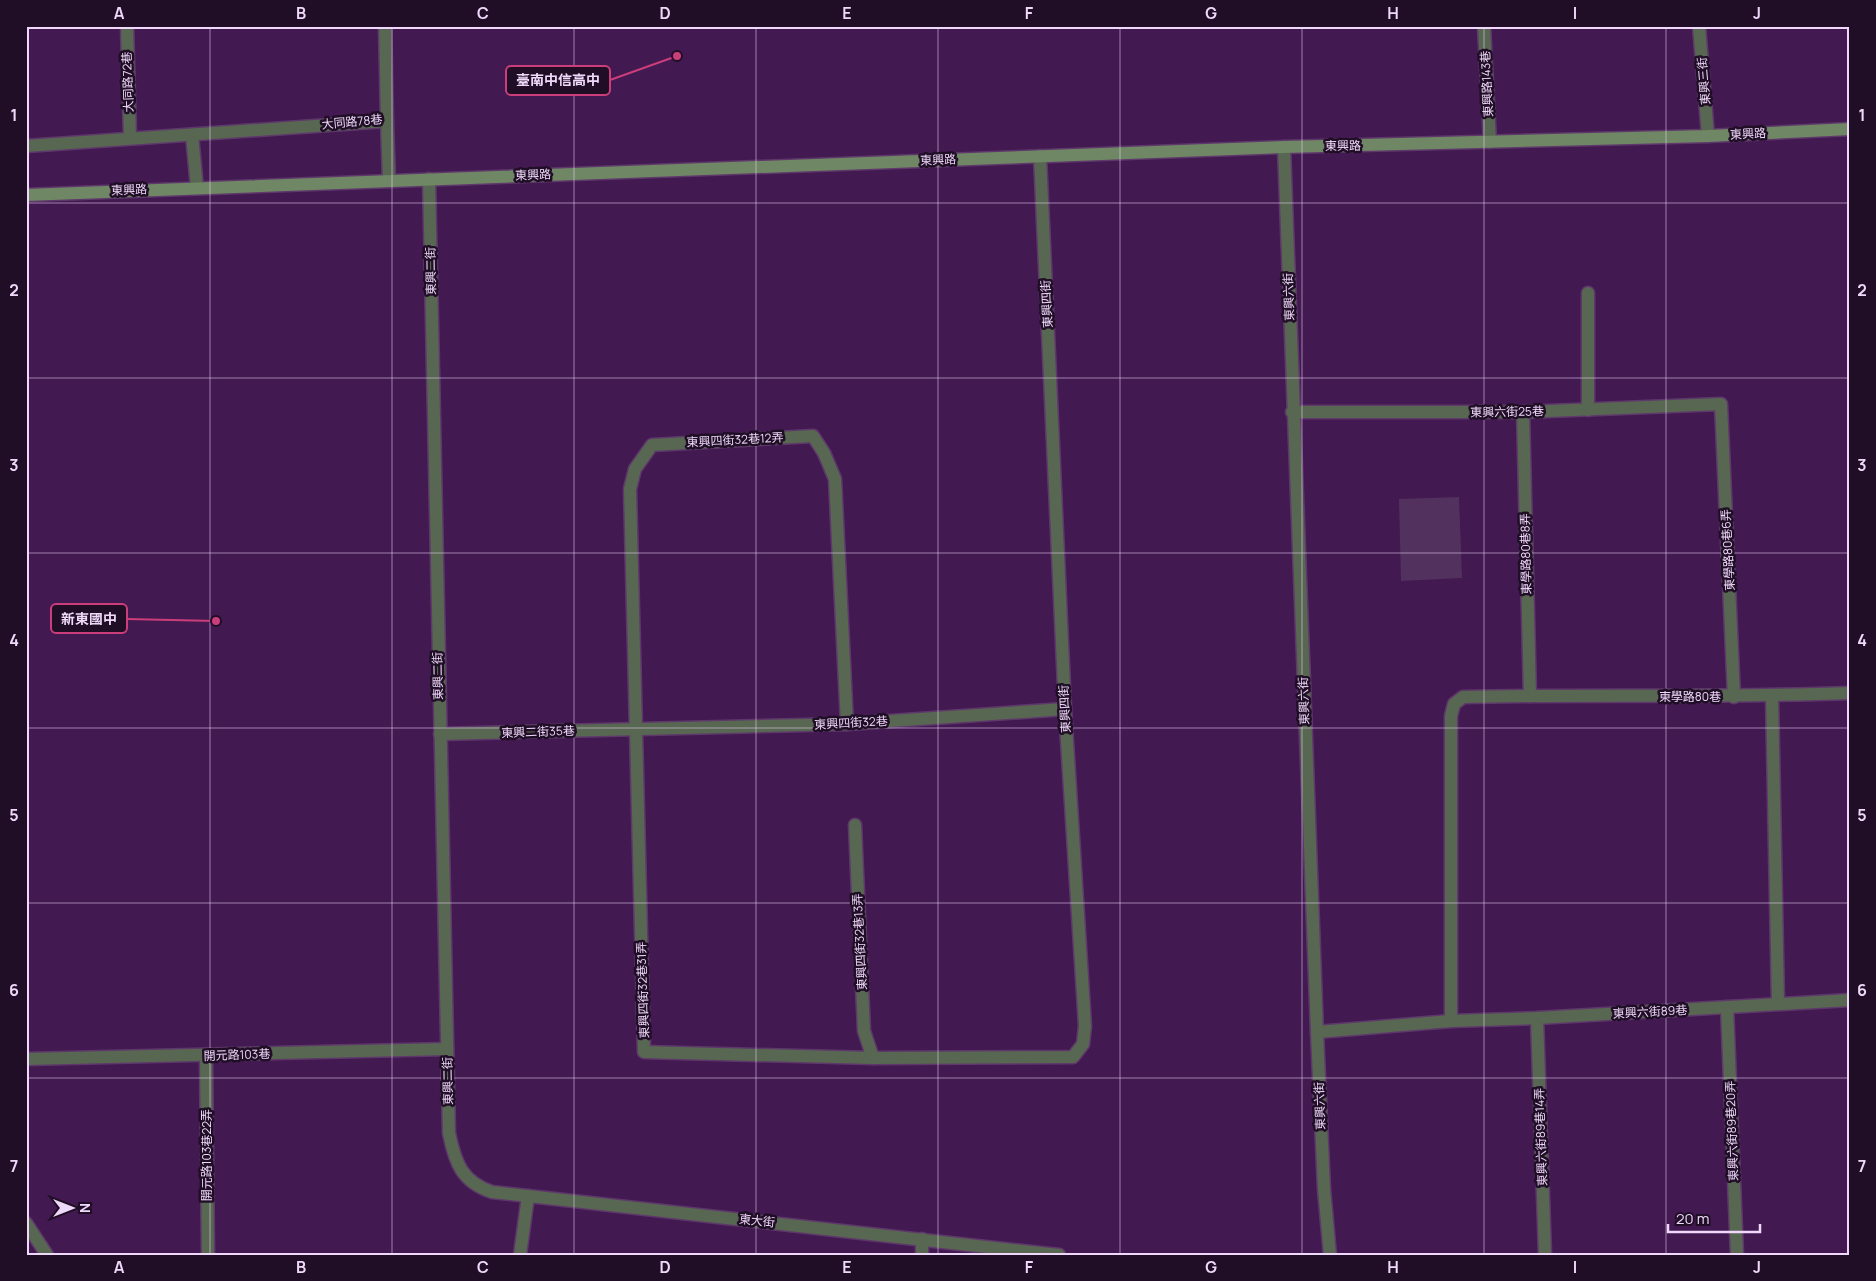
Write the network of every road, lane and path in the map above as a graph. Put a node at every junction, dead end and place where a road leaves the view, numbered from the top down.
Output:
1 (127, 26) edge
2 (385, 26) edge
3 (1484, 26) edge
4 (1699, 26) edge
5 (387, 121) junction
6 (1850, 129) edge
7 (192, 135) junction
8 (1708, 136) junction
9 (130, 138) junction
10 (1490, 142) junction
11 (26, 146) edge
12 (1284, 147) junction
13 (1040, 156) junction
14 (429, 179) junction
15 (389, 180) junction
16 (197, 188) junction
17 (26, 195) edge
18 (1588, 293) dead end
19 (1721, 404) joint
20 (1588, 410) junction
21 (1292, 412) junction
22 (1523, 412) junction
23 (1850, 693) edge
24 (1530, 696) junction
25 (1734, 696) junction
26 (1772, 696) junction
27 (1065, 709) junction
28 (847, 724) junction
29 (636, 729) junction
30 (440, 734) junction
31 (855, 825) dead end
32 (1850, 1000) edge
33 (1778, 1003) junction
34 (1727, 1007) junction
35 (1537, 1018) junction
36 (1450, 1021) junction
37 (1317, 1032) junction
38 (447, 1049) junction
39 (206, 1056) junction
40 (873, 1058) junction
41 (26, 1059) edge
42 (462, 1171) joint
43 (528, 1196) junction
44 (26, 1223) edge
45 (922, 1239) junction
46 (47, 1255) edge
47 (208, 1255) edge
48 (520, 1255) edge
49 (922, 1255) edge
50 (1059, 1255) edge
51 (1330, 1255) edge
52 (1545, 1255) edge
53 (1737, 1255) edge

1 - 9 street, 大同路72巷
2 - 5 street, 大同路78巷
3 - 10 street, 東興路143巷
4 - 8 street, 東興三街
5 - 7 street, 大同路78巷
5 - 15 street
6 - 8 street, 東興路
7 - 9 street, 大同路78巷
7 - 16 street
8 - 10 street, 東興路
9 - 11 street, 大同路78巷
10 - 12 street, 東興路
12 - 13 street, 東興路
12 - 21 street, 東興六街
13 - 14 street, 東興路
13 - 27 street, 東興四街
14 - 15 street, 東興路
14 - 30 street, 東興二街
15 - 16 street, 東興路
16 - 17 street, 東興路
18 - 20 street
19 - 20 street, 東興六街25巷
19 - 25 street, 東學路80巷6弄
20 - 22 street, 東興六街25巷
21 - 22 street, 東興六街25巷
21 - 37 street, 東興六街
22 - 24 street, 東學路80巷8弄
23 - 26 street, 東學路80巷
24 - 25 street, 東學路80巷
24 - 36 street
25 - 26 street, 東學路80巷
26 - 33 street
27 - 28 street, 東興四街32巷
27 - 40 street, 東興四街
28 - 29 street, 東興四街32巷
28 - 29 street, 東興四街32巷12弄
29 - 30 street, 東興二街35巷
29 - 40 street, 東興四街32巷31弄
30 - 38 street, 東興二街
31 - 40 street, 東興四街32巷13弄
32 - 33 street, 東興六街89巷
33 - 34 street, 東興六街89巷
34 - 35 street, 東興六街89巷
34 - 53 street, 東興六街89巷20弄
35 - 36 street, 東興六街89巷
35 - 52 street, 東興六街89巷14弄
36 - 37 street, 東興六街89巷
37 - 51 street, 東興六街
38 - 39 street, 開元路103巷
38 - 42 street, 東興二街
39 - 41 street, 開元路103巷
39 - 47 street, 開元路103巷22弄
42 - 43 street, 東大街
43 - 45 street, 東大街
43 - 48 street
44 - 46 street
45 - 49 street
45 - 50 street, 東大街

